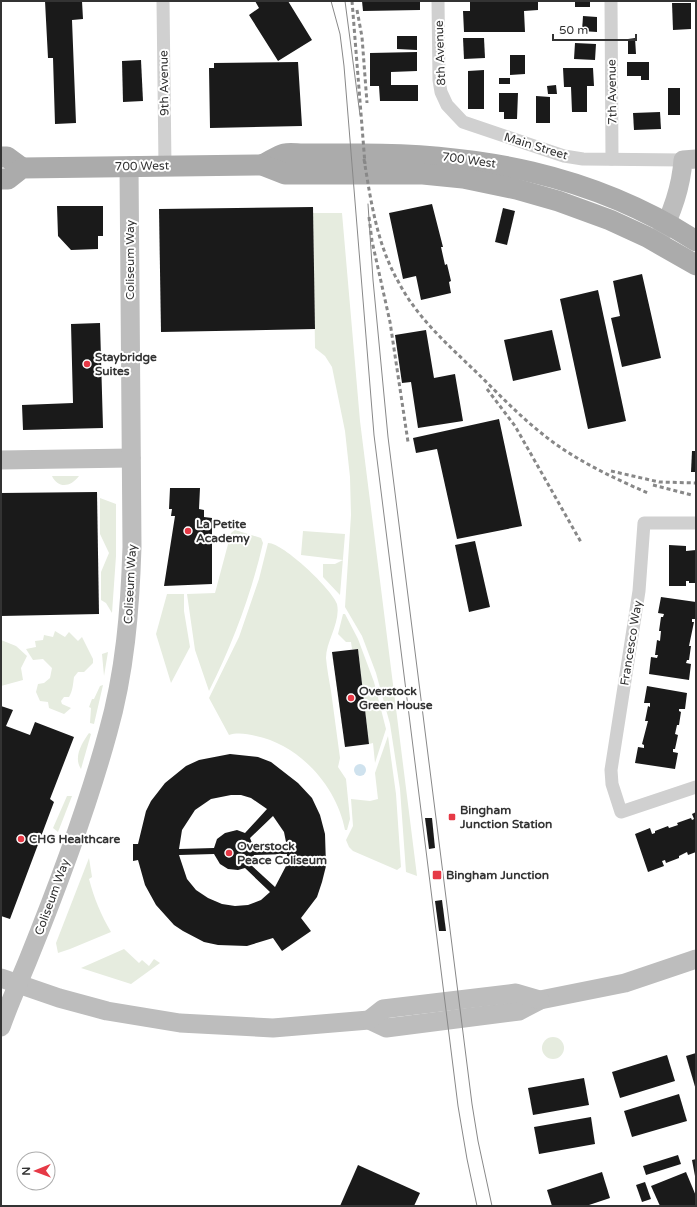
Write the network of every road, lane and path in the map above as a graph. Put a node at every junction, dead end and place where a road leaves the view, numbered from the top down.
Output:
1 (163, 1) edge
2 (438, 1) edge
3 (611, 1) edge
4 (447, 105) joint
5 (1, 157) edge
6 (612, 158) junction
7 (690, 159) edge
8 (262, 165) junction
9 (129, 166) junction
10 (165, 166) junction
11 (22, 168) junction
12 (1, 179) edge
13 (667, 223) junction
14 (696, 241) edge
15 (657, 242) junction
16 (696, 265) edge
17 (131, 458) junction
18 (1, 460) edge
19 (696, 524) edge
20 (696, 787) edge
21 (696, 959) edge
22 (9, 982) edge
23 (1, 1027) edge

1 - 10 street, 9th Avenue
2 - 4 street, 8th Avenue
3 - 6 street, 7th Avenue
4 - 6 street, Main Street
5 - 11 main road
6 - 7 street, Main Street
7 - 13 street, Main Street
8 - 10 main road, 700 West
8 - 13 main road, 700 West
8 - 15 main road, 700 West
9 - 10 main road, 700 West
9 - 11 main road, 700 West
9 - 17 street, Coliseum Way
11 - 12 main road
13 - 14 main road, 700 West
13 - 15 street, Main Street
15 - 16 main road, 700 West
17 - 18 street
17 - 22 street, Coliseum Way
19 - 20 street, Francesco Way
21 - 22 street
22 - 23 street, Coliseum Way

